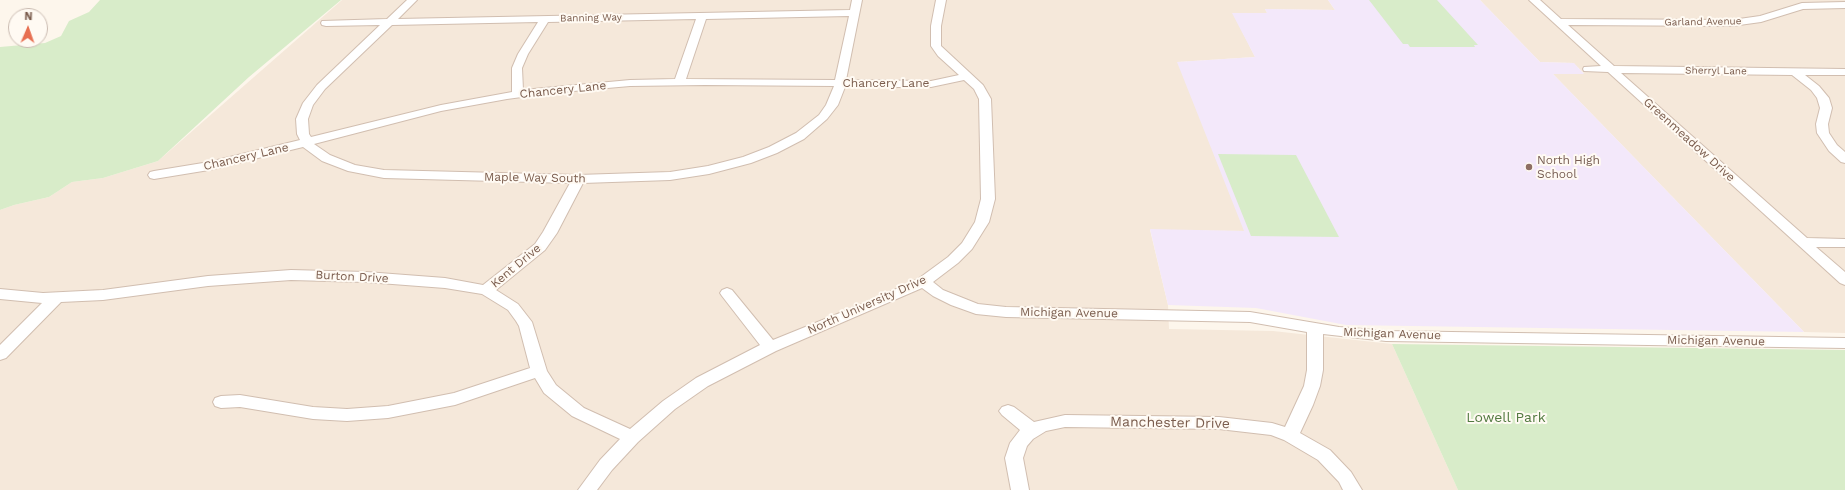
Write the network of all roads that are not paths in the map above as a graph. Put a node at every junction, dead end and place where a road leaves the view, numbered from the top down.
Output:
1 (412, 0) edge
2 (857, 0) edge
3 (940, 0) edge
4 (1534, 0) edge
5 (1845, 5) edge
6 (855, 13) junction
7 (702, 16) junction
8 (545, 18) junction
9 (390, 21) junction
10 (1558, 22) junction
11 (326, 23) dead end
12 (1588, 69) dead end
13 (1611, 69) junction
14 (1795, 72) junction
15 (1845, 72) edge
16 (967, 76) junction
17 (680, 82) junction
18 (840, 83) junction
19 (518, 94) junction
20 (307, 142) junction
21 (1845, 159) edge
22 (160, 174) dead end
23 (578, 179) junction
24 (1803, 242) junction
25 (1845, 243) edge
26 (1845, 280) edge
27 (923, 282) junction
28 (486, 290) junction
29 (727, 293) dead end
30 (0, 294) edge
31 (56, 298) junction
32 (1315, 328) junction
33 (1845, 343) edge
34 (770, 347) junction
35 (0, 354) edge
36 (539, 371) junction
37 (221, 402) dead end
38 (1008, 411) dead end
39 (1032, 430) junction
40 (1290, 435) junction
41 (632, 437) junction
42 (587, 490) edge
43 (1020, 490) edge
44 (1353, 490) edge

1 - 9 street
2 - 6 street, Maple Way South
3 - 16 street, North University Drive
4 - 10 street, Greenmeadow Drive
5 - 10 street, Garland Avenue
6 - 7 street, Banning Way
6 - 18 street, Maple Way South
7 - 8 street, Banning Way
7 - 17 street
8 - 9 street, Banning Way
8 - 19 street
9 - 11 street, Banning Way
9 - 20 street
10 - 13 street, Greenmeadow Drive
12 - 13 street, Sherryl Lane
13 - 14 street, Sherryl Lane
13 - 24 street, Greenmeadow Drive
14 - 15 street, Sherryl Lane
14 - 21 street
16 - 18 street, Chancery Lane
16 - 27 street, North University Drive
17 - 18 street, Chancery Lane
17 - 19 street, Chancery Lane
18 - 23 street, Maple Way South
19 - 20 street, Chancery Lane
20 - 22 street, Chancery Lane
20 - 23 street, Maple Way South
23 - 28 street, Kent Drive
24 - 25 street
24 - 26 street, Greenmeadow Drive
27 - 32 street, Michigan Avenue
27 - 34 street, North University Drive
28 - 31 street, Burton Drive
28 - 36 street, Burton Drive
29 - 34 street
30 - 31 street, Burton Drive
31 - 35 street
32 - 33 street, Michigan Avenue
32 - 40 street
34 - 41 street, North University Drive
36 - 37 street
36 - 41 street, Burton Drive
38 - 39 street
39 - 40 street, Manchester Drive
39 - 43 street, Manchester Drive
40 - 44 street, Manchester Drive
41 - 42 street, North University Drive

